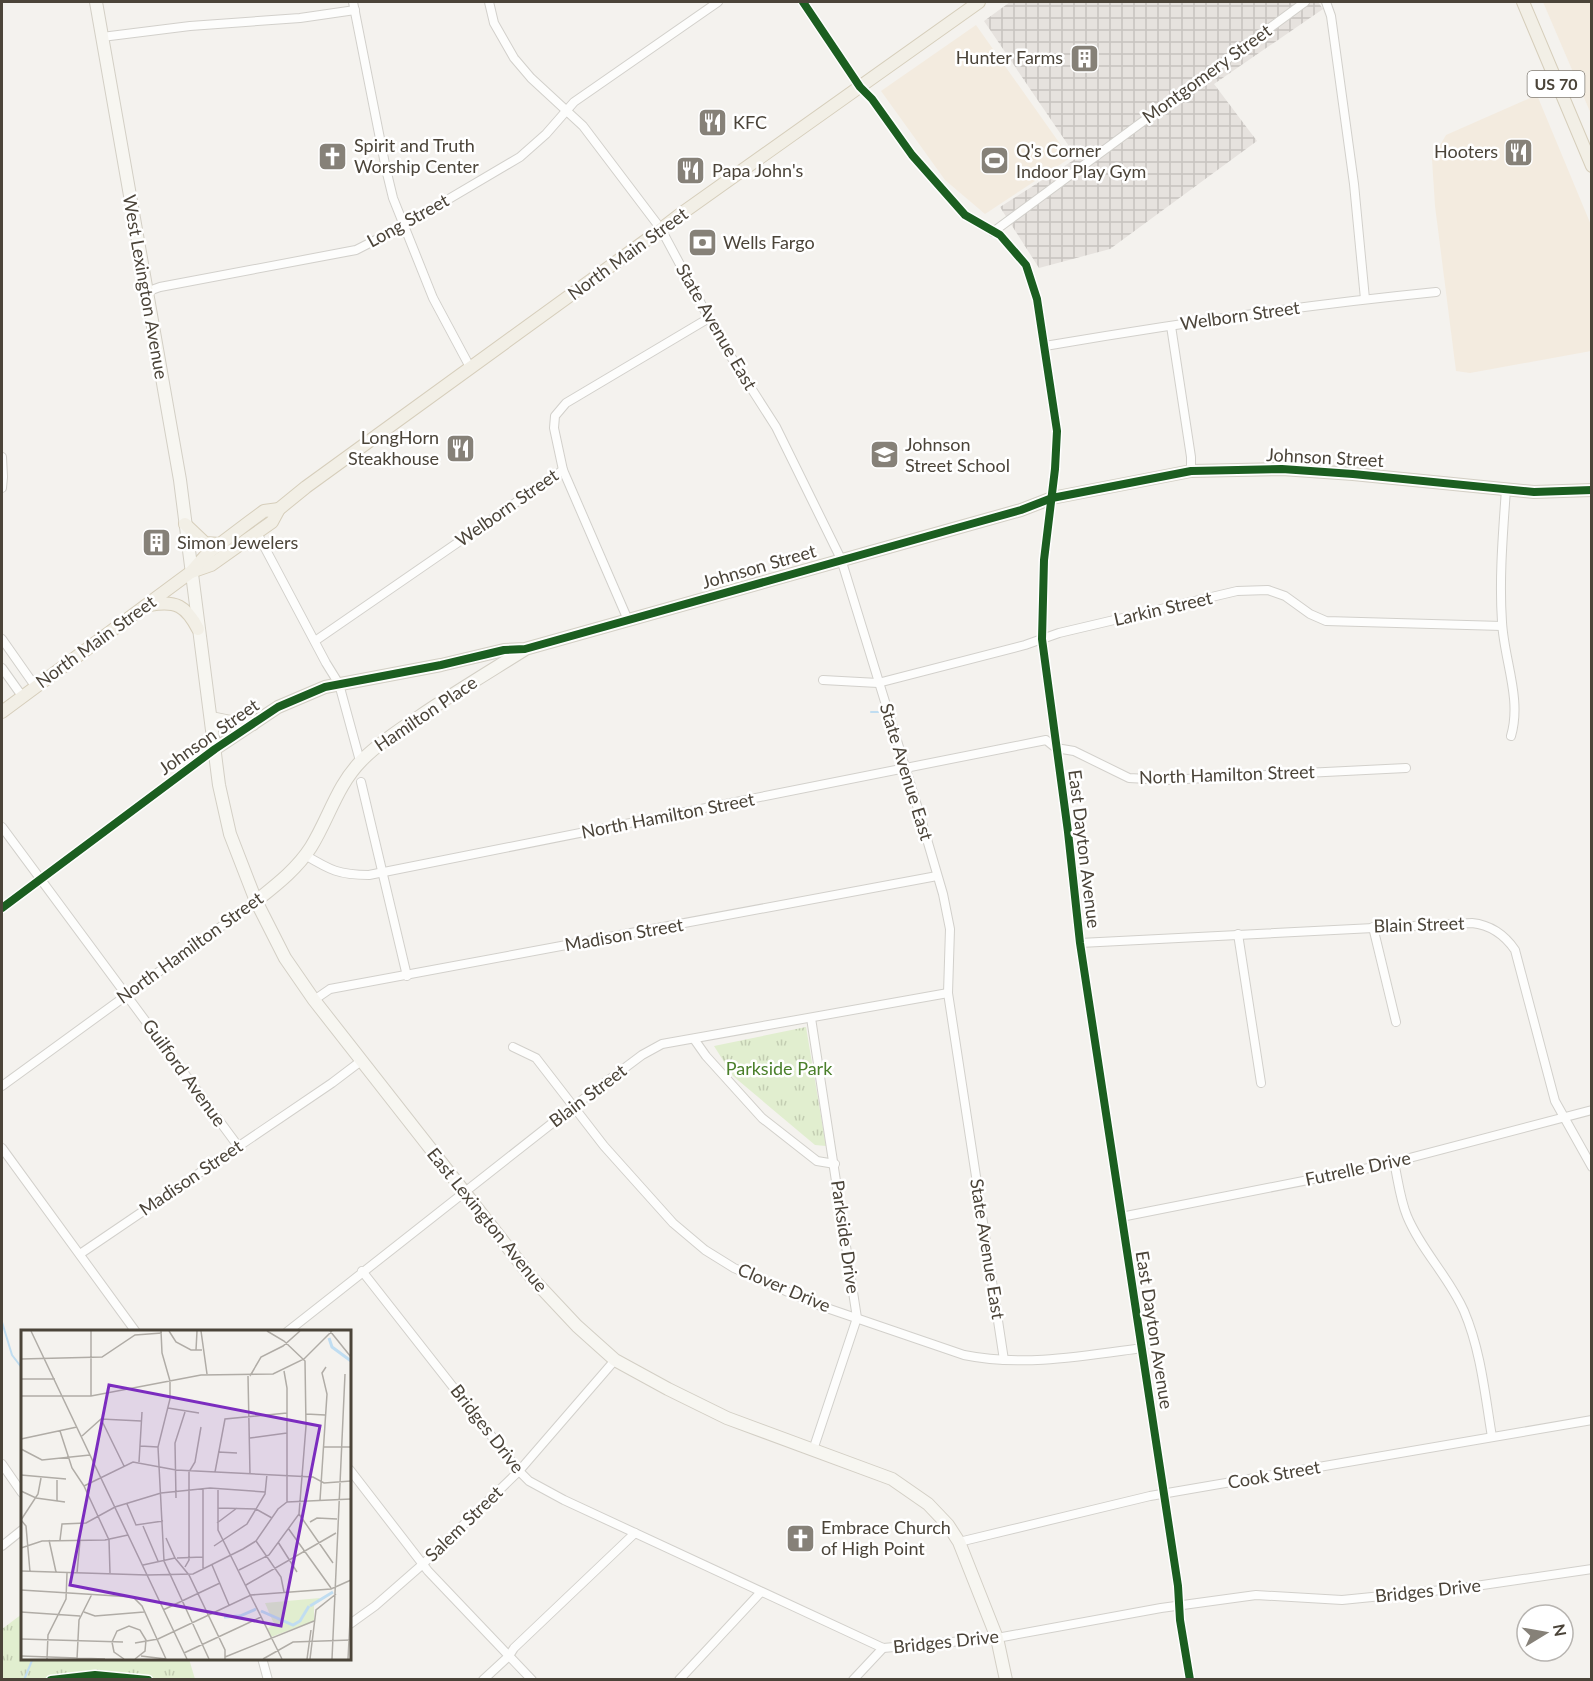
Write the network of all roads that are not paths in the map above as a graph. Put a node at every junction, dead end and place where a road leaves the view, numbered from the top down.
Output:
1 (96, 2) edge
2 (489, 2) edge
3 (717, 2) edge
4 (803, 2) edge
5 (979, 2) edge
6 (1305, 2) edge
7 (1326, 2) edge
8 (1523, 2) edge
9 (354, 6) edge
10 (102, 38) junction
11 (860, 87) junction
12 (567, 111) junction
13 (1592, 166) edge
14 (404, 226) junction
15 (661, 229) junction
16 (993, 232) junction
17 (146, 292) junction
18 (1436, 292) dead end
19 (1365, 299) junction
20 (709, 318) junction
21 (1171, 326) junction
22 (1045, 346) junction
23 (471, 369) junction
24 (2, 458) edge
25 (563, 470) junction
26 (1191, 471) junction
27 (2, 488) edge
28 (1506, 489) junction
29 (1592, 490) edge
30 (1052, 498) junction
31 (279, 509) junction
32 (185, 524) junction
33 (257, 533) junction
34 (220, 544) junction
35 (841, 559) junction
36 (191, 572) junction
37 (146, 605) junction
38 (628, 620) junction
39 (1502, 626) junction
40 (198, 629) junction
41 (2, 639) edge
42 (1042, 639) junction
43 (315, 641) junction
44 (525, 649) junction
45 (470, 658) junction
46 (2, 668) edge
47 (823, 680) dead end
48 (878, 683) junction
49 (339, 684) junction
50 (35, 686) junction
51 (459, 689) junction
52 (22, 696) junction
53 (2, 712) edge
54 (211, 718) junction
55 (253, 724) junction
56 (1511, 736) dead end
57 (1056, 748) junction
58 (215, 749) junction
59 (360, 761) junction
60 (905, 768) junction
61 (1406, 768) dead end
62 (362, 782) dead end
63 (2, 827) edge
64 (305, 855) junction
65 (383, 873) junction
66 (937, 876) junction
67 (41, 879) junction
68 (256, 901) junction
69 (2, 908) edge
70 (1373, 927) junction
71 (1238, 934) junction
72 (1080, 943) junction
73 (407, 976) junction
74 (948, 993) junction
75 (126, 994) junction
76 (314, 1000) junction
77 (812, 1018) junction
78 (1396, 1022) dead end
79 (694, 1039) junction
80 (513, 1047) dead end
81 (361, 1061) junction
82 (1261, 1083) dead end
83 (2, 1086) edge
84 (574, 1106) junction
85 (1592, 1110) edge
86 (1562, 1116) junction
87 (238, 1146) junction
88 (2, 1148) edge
89 (1394, 1162) junction
90 (835, 1164) junction
91 (1592, 1167) edge
92 (464, 1192) junction
93 (1121, 1217) junction
94 (80, 1254) junction
95 (362, 1271) junction
96 (857, 1318) junction
97 (135, 1330) edge
98 (289, 1330) edge
99 (1142, 1348) junction
100 (615, 1360) junction
101 (1004, 1360) junction
102 (1592, 1420) edge
103 (1492, 1437) junction
104 (813, 1450) junction
105 (2, 1464) edge
106 (351, 1471) edge
107 (519, 1471) junction
108 (21, 1492) edge
109 (1163, 1496) junction
110 (21, 1531) edge
111 (635, 1533) junction
112 (959, 1542) junction
113 (2, 1546) edge
114 (423, 1564) junction
115 (1592, 1569) edge
116 (761, 1592) junction
117 (1180, 1605) junction
118 (351, 1623) edge
119 (997, 1638) junction
120 (883, 1648) junction
121 (509, 1656) junction
122 (262, 1660) edge
123 (267, 1680) edge
124 (483, 1680) edge
125 (532, 1680) edge
126 (679, 1680) edge
127 (853, 1680) edge
128 (1006, 1680) edge
129 (1190, 1680) edge

1 - 10 street, West Lexington Avenue
2 - 12 street, State Avenue East
3 - 12 street, Long Street
4 - 11 street, East Dayton Avenue
5 - 11 main road, North Main Street
6 - 16 street, Montgomery Street
7 - 19 street
8 - 13 main road, US 70
9 - 10 street
9 - 14 street
10 - 17 street, West Lexington Avenue
11 - 15 main road, North Main Street
11 - 16 street, East Dayton Avenue
12 - 14 street, Long Street
12 - 15 street, State Avenue East
14 - 17 street, Long Street
14 - 23 street
15 - 20 street, State Avenue East
15 - 23 main road, North Main Street
16 - 22 street, East Dayton Avenue
17 - 32 street, West Lexington Avenue
18 - 19 street, Welborn Street
19 - 21 street, Welborn Street
20 - 25 street, Welborn Street
20 - 35 street, State Avenue East
21 - 22 street, Welborn Street
21 - 26 street
22 - 30 street, East Dayton Avenue
23 - 31 main road, North Main Street
24 - 27 street
25 - 38 street
25 - 43 street, Welborn Street
26 - 28 street, Johnson Street
26 - 30 street, Johnson Street
28 - 29 street, Johnson Street
28 - 39 street
30 - 35 street, Johnson Street
30 - 42 street, East Dayton Avenue
31 - 33 main road, North Main Street
31 - 34 main road, North Main Street
32 - 34 main road
32 - 36 street, West Lexington Avenue
33 - 36 main road, North Main Street
33 - 43 street
34 - 36 main road, North Main Street
35 - 38 street, Johnson Street
35 - 48 street, State Avenue East
36 - 37 main road, North Main Street
36 - 40 street, East Lexington Avenue
37 - 40 main road
37 - 50 main road, North Main Street
38 - 44 street, Johnson Street
39 - 42 street, Larkin Street
39 - 56 street
40 - 54 street, East Lexington Avenue
41 - 50 street
42 - 48 street, Larkin Street
42 - 57 street, East Dayton Avenue
43 - 49 street
44 - 45 street, Johnson Street
44 - 51 street, Hamilton Place
45 - 49 street, Johnson Street
45 - 51 street
46 - 52 street
47 - 48 street, Larkin Street
48 - 60 street, State Avenue East
49 - 55 street, Johnson Street
49 - 59 street
50 - 52 main road, North Main Street
51 - 59 street, Hamilton Place
52 - 53 main road, North Main Street
54 - 55 street
54 - 58 street, East Lexington Avenue
55 - 58 street, Johnson Street
57 - 60 street, North Hamilton Street
57 - 61 street, North Hamilton Street
57 - 72 street, East Dayton Avenue
58 - 67 street, Johnson Street
58 - 68 street, East Lexington Avenue
59 - 64 street, Hamilton Place
60 - 65 street, North Hamilton Street
60 - 66 street, State Avenue East
62 - 65 street
63 - 67 street, Guilford Avenue
64 - 65 street, North Hamilton Street
64 - 68 street, North Hamilton Street
65 - 73 street
66 - 73 street, Madison Street
66 - 74 street, State Avenue East
67 - 69 street, Johnson Street
67 - 75 street, Guilford Avenue
68 - 75 street, North Hamilton Street
68 - 76 street, East Lexington Avenue
70 - 71 street, Blain Street
70 - 78 street
70 - 86 street, Blain Street
71 - 72 street, Blain Street
71 - 82 street
72 - 93 street, East Dayton Avenue
73 - 76 street, Madison Street
74 - 77 street, Blain Street
74 - 101 street, State Avenue East
75 - 83 street, North Hamilton Street
75 - 87 street, Guilford Avenue
76 - 81 street, East Lexington Avenue
77 - 79 street, Blain Street
77 - 90 street, Parkside Drive
79 - 84 street, Blain Street
79 - 90 street
80 - 84 street, Clover Drive
81 - 87 street, Madison Street
81 - 92 street, East Lexington Avenue
84 - 92 street, Blain Street
84 - 96 street, Clover Drive
85 - 86 street, Futrelle Drive
86 - 89 street, Futrelle Drive
86 - 91 street, Blain Street
87 - 94 street, Madison Street
88 - 94 street
89 - 93 street, Futrelle Drive
89 - 103 street
90 - 96 street, Parkside Drive
92 - 95 street, Blain Street
92 - 100 street, East Lexington Avenue
93 - 99 street, East Dayton Avenue
94 - 97 street
95 - 98 street, Blain Street
95 - 107 street, Bridges Drive
96 - 101 street, Clover Drive
96 - 104 street, Parkside Drive
99 - 101 street, Clover Drive
99 - 109 street, East Dayton Avenue
100 - 104 street, East Lexington Avenue
100 - 107 street, Salem Street
102 - 103 street, Cook Street
103 - 109 street, Cook Street
104 - 112 street, East Lexington Avenue
105 - 108 street
106 - 114 street
107 - 111 street, Bridges Drive
107 - 114 street, Salem Street
109 - 112 street, Cook Street
109 - 117 street, East Dayton Avenue
110 - 113 street
111 - 116 street, Bridges Drive
111 - 121 street
112 - 119 street, East Lexington Avenue
114 - 118 street, Salem Street
114 - 121 street
115 - 117 street, Bridges Drive
116 - 120 street, Bridges Drive
116 - 126 street
117 - 119 street, Bridges Drive
117 - 129 street, East Dayton Avenue
119 - 120 street, Bridges Drive
119 - 128 street, East Lexington Avenue
120 - 127 street
121 - 124 street
121 - 125 street
122 - 123 street

